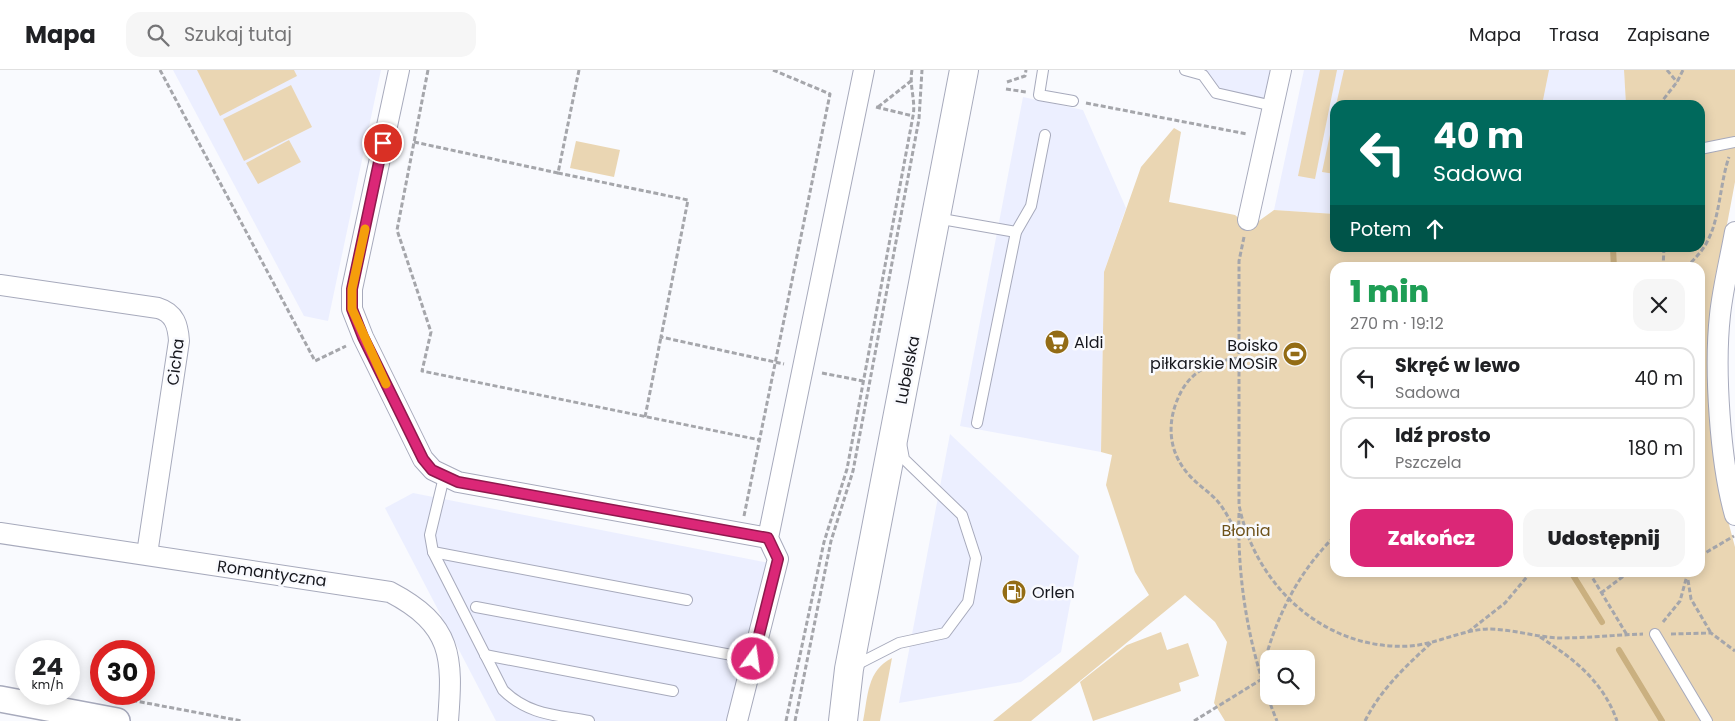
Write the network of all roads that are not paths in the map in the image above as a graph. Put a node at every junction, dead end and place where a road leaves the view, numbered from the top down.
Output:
1 (399, 70) edge
2 (864, 70) edge
3 (963, 70) edge
4 (1043, 70) edge
5 (1185, 70) edge
6 (1281, 70) edge
7 (1204, 72) edge
8 (1073, 101) road end
9 (1273, 106) junction
10 (1045, 135) dead end
11 (1735, 142) edge
12 (1705, 148) edge
13 (935, 218) junction
14 (1248, 220) road end
15 (1016, 232) junction
16 (1735, 232) edge
17 (0, 285) edge
18 (896, 422) junction
19 (977, 423) dead end
20 (444, 477) junction
21 (1734, 509) edge
22 (0, 532) edge
23 (768, 538) junction
24 (433, 552) junction
25 (147, 554) junction
26 (687, 600) dead end
27 (476, 607) dead end
28 (1651, 634) road end
29 (485, 655) junction
30 (753, 659) junction
31 (849, 669) junction
32 (673, 691) dead end
33 (0, 699) edge
34 (117, 709) edge
35 (448, 721) edge
36 (589, 721) edge
37 (737, 721) edge
38 (830, 721) edge
39 (843, 721) edge
40 (1707, 721) edge

1 - 20 street
2 - 23 street
3 - 13 main road, Lubelska
4 - 8 lane
5 - 7 lane
6 - 9 street
7 - 9 lane
9 - 14 street
10 - 15 lane
11 - 12 lane
13 - 15 lane
13 - 18 main road, Lubelska
15 - 19 lane
16 - 21 street
17 - 25 street, Cicha
18 - 31 main road, Lubelska
18 - 31 lane
20 - 23 street
20 - 24 lane
22 - 25 street, Romantyczna
23 - 30 street
24 - 26 lane
24 - 29 lane
25 - 35 street, Romantyczna
27 - 30 lane
28 - 40 lane
29 - 32 lane
29 - 36 lane
30 - 37 street
31 - 38 main road, Lubelska
31 - 39 main road, Lubelska
33 - 34 street

